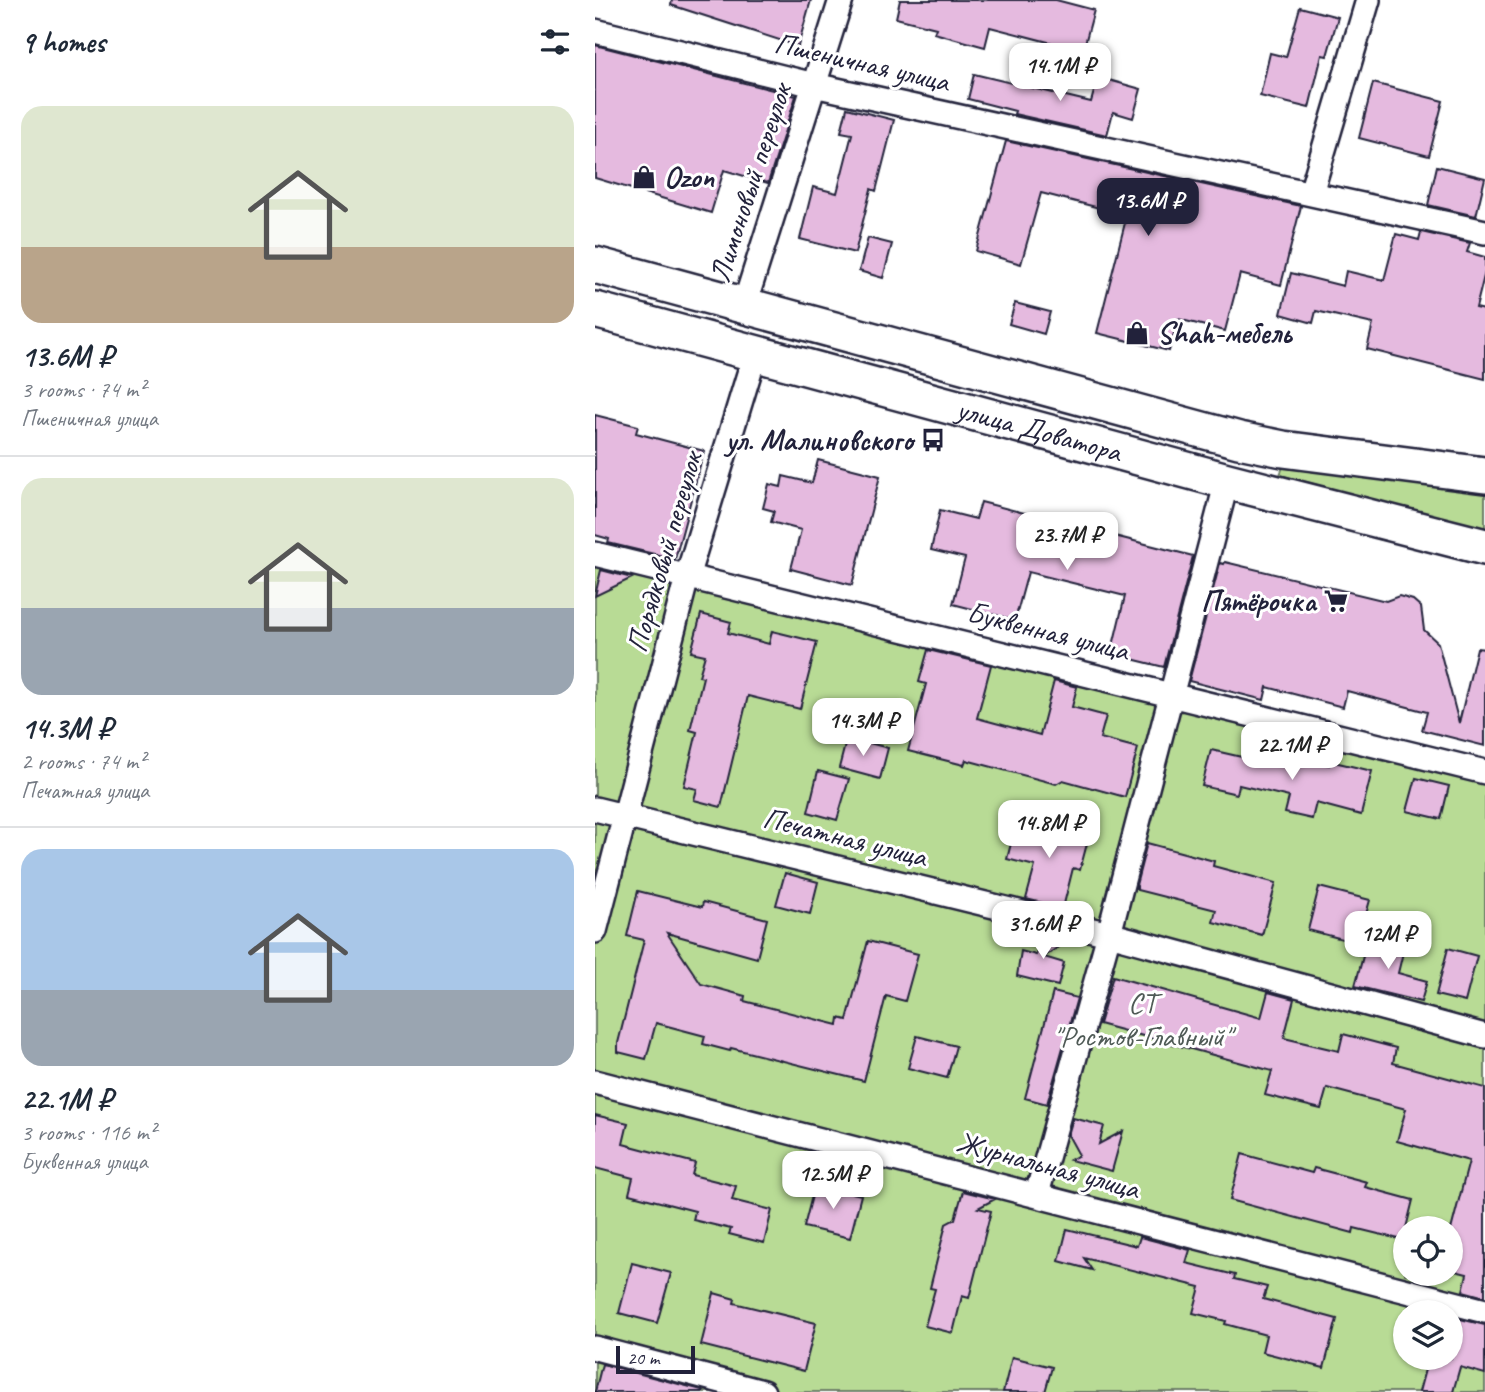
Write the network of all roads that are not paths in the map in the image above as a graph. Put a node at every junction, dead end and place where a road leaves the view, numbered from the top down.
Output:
1 (841, 0) edge
2 (1369, 0) edge
3 (595, 31) edge
4 (814, 85) junction
5 (1311, 193) junction
6 (1485, 232) edge
7 (595, 265) edge
8 (744, 306) junction
9 (595, 310) edge
10 (755, 354) junction
11 (1485, 474) edge
12 (1227, 481) junction
13 (1485, 547) edge
14 (595, 554) edge
15 (687, 577) junction
16 (1172, 694) junction
17 (1485, 772) edge
18 (595, 809) edge
19 (625, 816) junction
20 (595, 931) edge
21 (1109, 934) junction
22 (1485, 1036) edge
23 (595, 1082) edge
24 (1037, 1194) junction
25 (1485, 1311) edge
26 (595, 1348) edge
27 (763, 1392) edge

1 - 4 street, Лимоновый переулок
2 - 5 street
3 - 4 street, Пшеничная улица
4 - 5 street, Пшеничная улица
4 - 8 street, Лимоновый переулок
5 - 6 street, Пшеничная улица
7 - 8 main road, улица Доватора
8 - 11 main road, улица Доватора
9 - 10 main road, улица Доватора
10 - 12 main road, улица Доватора
10 - 15 street, Порядковый переулок
12 - 13 main road, улица Доватора
12 - 16 street
14 - 15 street, Буквенная улица
15 - 16 street, Буквенная улица
15 - 19 street, Порядковый переулок
16 - 17 street, Буквенная улица
16 - 21 street
18 - 19 street, Печатная улица
19 - 20 street, Порядковый переулок
19 - 21 street, Печатная улица
21 - 22 street, Печатная улица
21 - 24 street
23 - 24 street, Журнальная улица
24 - 25 street, Журнальная улица
26 - 27 street

